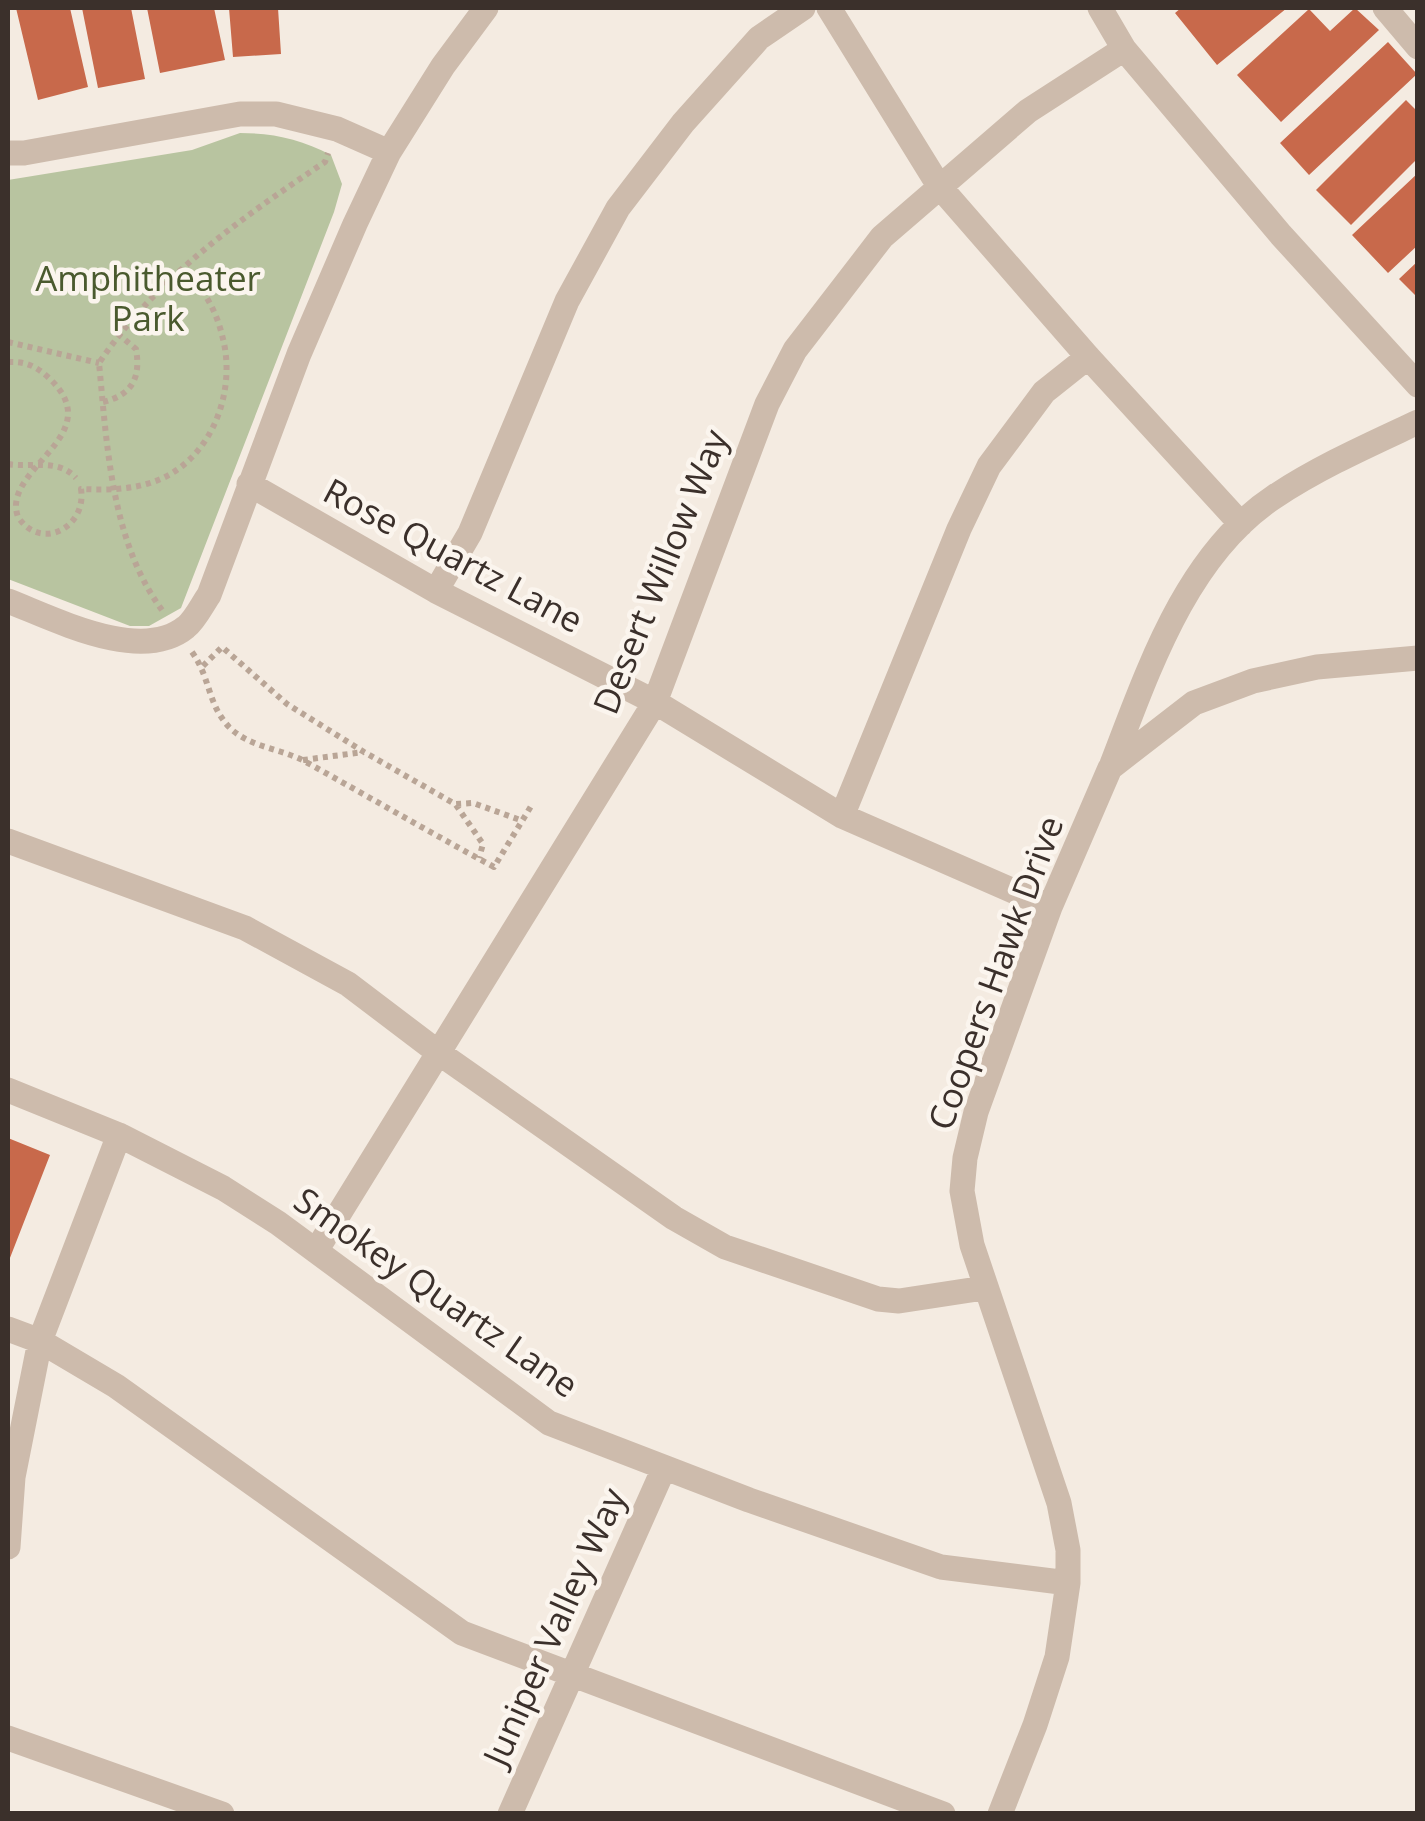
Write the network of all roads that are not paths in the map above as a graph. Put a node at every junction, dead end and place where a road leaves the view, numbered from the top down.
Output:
1 (486, 8) edge
2 (803, 8) edge
3 (829, 8) edge
4 (1100, 8) edge
5 (1384, 8) edge
6 (1418, 47) edge
7 (1124, 49) junction
8 (388, 152) junction
9 (8, 153) edge
10 (939, 186) junction
11 (1088, 357) junction
12 (1418, 385) edge
13 (1418, 422) edge
14 (249, 484) junction
15 (1241, 524) junction
16 (436, 591) junction
17 (8, 601) edge
18 (1418, 658) edge
19 (655, 702) junction
20 (1110, 768) junction
21 (842, 816) junction
22 (8, 841) edge
23 (1050, 906) junction
24 (439, 1053) junction
25 (8, 1090) edge
26 (119, 1135) junction
27 (316, 1251) junction
28 (984, 1288) junction
29 (8, 1329) edge
30 (40, 1341) junction
31 (664, 1468) junction
32 (8, 1547) edge
33 (1068, 1583) junction
34 (571, 1676) junction
35 (8, 1738) edge
36 (222, 1814) edge
37 (510, 1814) edge
38 (943, 1814) edge
39 (1000, 1814) edge

1 - 8 street
2 - 16 street
3 - 10 street
4 - 7 street
5 - 6 street
7 - 10 street, Desert Willow Way
7 - 12 street
8 - 9 street
8 - 14 street
10 - 11 street
10 - 19 street, Desert Willow Way
11 - 15 street
11 - 21 street
13 - 15 street
14 - 16 street, Rose Quartz Lane
14 - 17 street
15 - 20 street
16 - 19 street, Rose Quartz Lane
18 - 20 street, Coopers Hawk Drive
19 - 21 street, Rose Quartz Lane
19 - 24 street, Desert Willow Way
20 - 23 street, Coopers Hawk Drive
21 - 23 street, Rose Quartz Lane
22 - 24 street
23 - 28 street, Coopers Hawk Drive
24 - 27 street, Desert Willow Way
24 - 28 street
25 - 26 street, Smokey Quartz Lane
26 - 27 street, Smokey Quartz Lane
26 - 30 street
27 - 31 street, Smokey Quartz Lane
28 - 33 street, Coopers Hawk Drive
29 - 30 street
30 - 32 street
30 - 34 street
31 - 33 street, Smokey Quartz Lane
31 - 34 street, Juniper Valley Way
33 - 39 street, Coopers Hawk Drive
34 - 37 street, Juniper Valley Way
34 - 38 street
35 - 36 street

